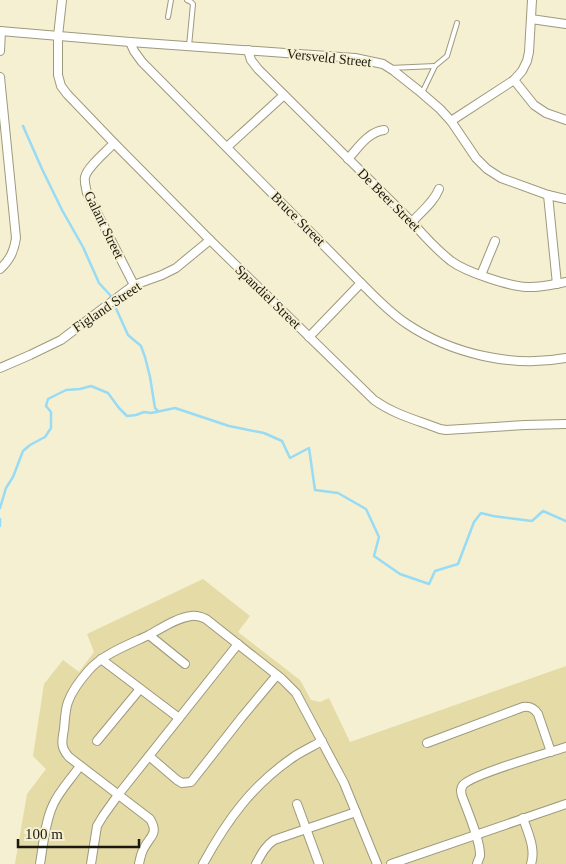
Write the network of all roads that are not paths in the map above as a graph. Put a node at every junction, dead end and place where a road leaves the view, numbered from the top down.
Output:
1 (62, 0) edge
2 (171, 0) edge
3 (187, 0) edge
4 (532, 0) edge
5 (168, 17) dead end
6 (531, 19) junction
7 (457, 23) dead end
8 (566, 24) edge
9 (1, 31) edge
10 (58, 36) junction
11 (130, 42) junction
12 (189, 46) junction
13 (248, 50) junction
14 (0, 51) edge
15 (435, 66) junction
16 (389, 68) junction
17 (0, 77) edge
18 (514, 80) junction
19 (422, 93) junction
20 (284, 95) junction
21 (566, 120) edge
22 (451, 121) junction
23 (384, 130) dead end
24 (114, 143) junction
25 (227, 147) junction
26 (348, 159) junction
27 (439, 189) dead end
28 (548, 195) junction
29 (566, 199) edge
30 (412, 222) junction
31 (210, 240) junction
32 (495, 241) dead end
33 (0, 269) edge
34 (481, 275) junction
35 (361, 282) junction
36 (566, 282) edge
37 (557, 284) junction
38 (134, 285) junction
39 (309, 337) junction
40 (566, 358) edge
41 (0, 368) edge
42 (566, 424) edge
43 (149, 634) junction
44 (238, 644) junction
45 (101, 660) junction
46 (186, 664) dead end
47 (277, 675) junction
48 (140, 689) junction
49 (179, 718) junction
50 (97, 741) dead end
51 (322, 741) junction
52 (427, 743) dead end
53 (566, 747) edge
54 (551, 752) junction
55 (149, 756) junction
56 (80, 766) junction
57 (118, 795) junction
58 (297, 804) dead end
59 (566, 804) edge
60 (356, 812) junction
61 (523, 818) junction
62 (306, 829) junction
63 (476, 835) junction
64 (40, 864) edge
65 (91, 864) edge
66 (140, 864) edge
67 (203, 864) edge
68 (256, 864) edge
69 (319, 864) edge
70 (378, 864) edge
71 (391, 864) edge
72 (477, 864) edge
73 (531, 864) edge

1 - 10 street, Spandiel Street
2 - 5 lane
3 - 12 lane
4 - 6 street
6 - 8 street
6 - 18 street
7 - 15 lane
9 - 10 street
9 - 14 street
10 - 11 street
10 - 24 street, Spandiel Street
11 - 12 street, Versveld Street
11 - 25 street, Bruce Street
12 - 13 street, Versveld Street
13 - 16 street, Versveld Street
13 - 20 street, De Beer Street
15 - 16 lane
15 - 19 lane
16 - 19 street, Versveld Street
17 - 33 street
18 - 21 street
18 - 22 street
19 - 22 street, Versveld Street
20 - 25 street
20 - 26 street, De Beer Street
22 - 28 street, Versveld Street
23 - 26 street
24 - 31 street, Spandiel Street
24 - 38 street, Galant Street
25 - 35 street, Bruce Street
26 - 30 street, De Beer Street
27 - 30 street
28 - 29 street, Versveld Street
28 - 37 street
30 - 34 street, De Beer Street
31 - 38 street, Figland Street
31 - 39 street, Spandiel Street
32 - 34 street
34 - 37 street, De Beer Street
35 - 39 street
35 - 40 street, Bruce Street
36 - 37 street, De Beer Street
38 - 41 street, Figland Street
39 - 42 street, Spandiel Street
43 - 44 street
43 - 45 street
43 - 46 street
44 - 47 street
44 - 49 street
45 - 48 street
45 - 56 street
47 - 51 street
47 - 55 street
48 - 49 street
48 - 50 street
49 - 55 street
51 - 60 street
51 - 67 street
52 - 54 street
53 - 54 street
54 - 63 street
55 - 57 street
56 - 57 street
56 - 64 street
57 - 65 street
57 - 66 street
58 - 62 street
59 - 61 street
60 - 62 street
60 - 70 street
61 - 63 street
61 - 73 street
62 - 68 street
62 - 69 street
63 - 71 street
63 - 72 street

